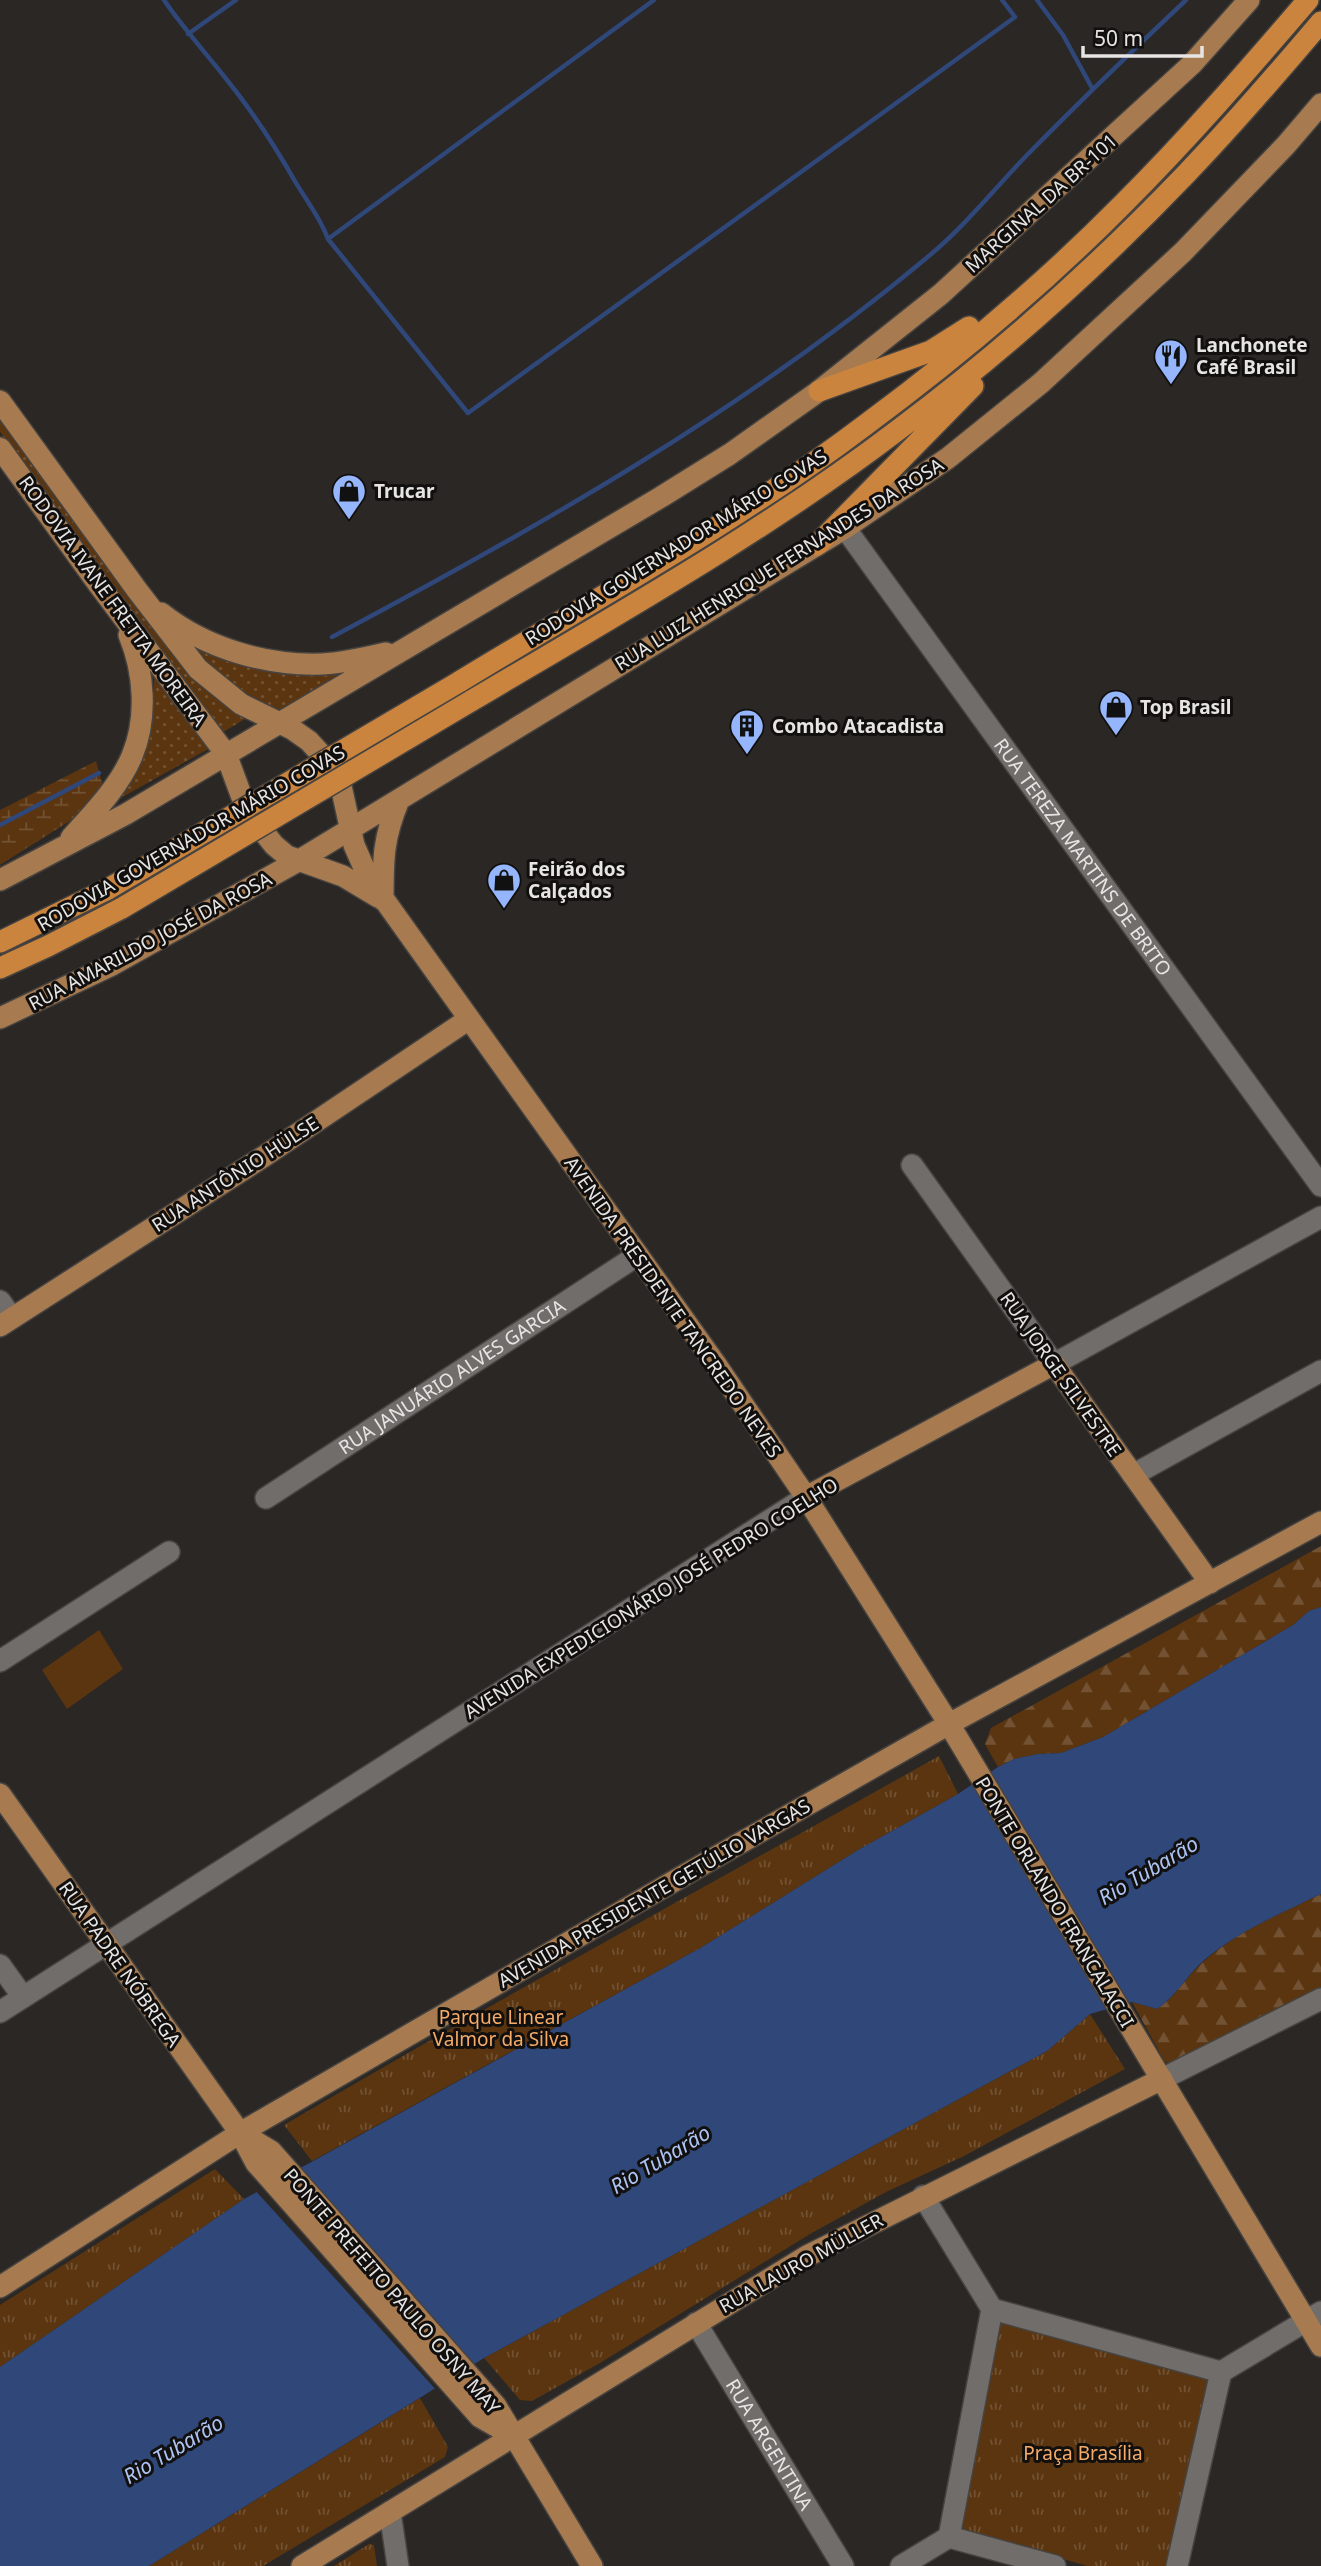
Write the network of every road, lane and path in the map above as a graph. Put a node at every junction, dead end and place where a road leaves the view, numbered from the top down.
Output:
1 (1248, 0) edge
2 (1308, 0) edge
3 (1321, 22) edge
4 (1321, 104) edge
5 (1054, 268) junction
6 (1084, 274) junction
7 (819, 391) junction
8 (0, 401) edge
9 (0, 448) edge
10 (845, 528) junction
11 (817, 545) junction
12 (99, 585) junction
13 (136, 590) junction
14 (405, 649) junction
15 (279, 722) junction
16 (226, 754) junction
17 (400, 800) junction
18 (350, 829) junction
19 (61, 849) junction
20 (299, 861) junction
21 (0, 880) edge
22 (383, 900) junction
23 (0, 942) edge
24 (0, 968) edge
25 (0, 1018) edge
26 (469, 1019) junction
27 (912, 1165) dead end
28 (1321, 1186) edge
29 (1321, 1217) edge
30 (638, 1255) junction
31 (4, 1315) edge
32 (1054, 1364) junction
33 (1321, 1371) edge
34 (1133, 1475) junction
35 (266, 1497) dead end
36 (806, 1497) junction
37 (1321, 1522) edge
38 (169, 1552) dead end
39 (1210, 1583) junction
40 (0, 1661) edge
41 (949, 1724) junction
42 (0, 1794) edge
43 (106, 1944) junction
44 (0, 1965) edge
45 (23, 1997) junction
46 (1321, 1999) edge
47 (0, 2012) edge
48 (1162, 2079) junction
49 (240, 2133) junction
50 (923, 2196) junction
51 (0, 2287) edge
52 (992, 2309) junction
53 (1314, 2316) edge
54 (696, 2323) junction
55 (1321, 2346) edge
56 (1221, 2372) junction
57 (513, 2436) junction
58 (390, 2512) junction
59 (949, 2537) junction
60 (302, 2566) edge
61 (398, 2566) edge
62 (592, 2566) edge
63 (843, 2566) edge
64 (901, 2566) edge
65 (1055, 2566) edge
66 (1177, 2566) edge

1 - 7 main road, MARGINAL DA BR-101
2 - 5 highway, RODOVIA GOVERNADOR MÁRIO COVAS
3 - 6 highway, RODOVIA GOVERNADOR MÁRIO COVAS
4 - 10 main road, RUA LUIZ HENRIQUE FERNANDES DA ROSA
5 - 7 highway
5 - 23 highway, RODOVIA GOVERNADOR MÁRIO COVAS, bridge
6 - 11 highway
6 - 24 highway, RODOVIA GOVERNADOR MÁRIO COVAS, bridge
7 - 14 main road, MARGINAL DA BR-101
8 - 13 main road, RODOVIA IVANE FRETTA MOREIRA
9 - 12 main road, RODOVIA IVANE FRETTA MOREIRA
10 - 11 main road, RUA LUIZ HENRIQUE FERNANDES DA ROSA
10 - 28 street, RUA TEREZA MARTINS DE BRITO
11 - 17 main road, RUA LUIZ HENRIQUE FERNANDES DA ROSA
12 - 16 main road, RODOVIA IVANE FRETTA MOREIRA
12 - 19 main road
13 - 14 main road
13 - 15 main road, RODOVIA IVANE FRETTA MOREIRA
14 - 15 main road, MARGINAL DA BR-101
15 - 16 main road
15 - 18 main road
16 - 19 main road
16 - 20 main road
17 - 18 main road, RUA LUIZ HENRIQUE FERNANDES DA ROSA
17 - 22 main road
18 - 20 main road
18 - 22 main road, AVENIDA PRESIDENTE TANCREDO NEVES
19 - 21 main road
20 - 22 main road, AVENIDA PRESIDENTE TANCREDO NEVES
20 - 25 main road, RUA AMARILDO JOSÉ DA ROSA
22 - 26 main road, AVENIDA PRESIDENTE TANCREDO NEVES
26 - 30 main road, AVENIDA PRESIDENTE TANCREDO NEVES
26 - 31 main road, RUA ANTÔNIO HÜLSE
27 - 32 street, RUA JORGE SILVESTRE
29 - 32 street, AVENIDA EXPEDICIONÁRIO JOSÉ PEDRO COELHO
30 - 35 street, RUA JANUÁRIO ALVES GARCIA
30 - 36 main road, AVENIDA PRESIDENTE TANCREDO NEVES
32 - 34 main road, RUA JORGE SILVESTRE
32 - 36 main road, AVENIDA EXPEDICIONÁRIO JOSÉ PEDRO COELHO
33 - 34 street
34 - 39 main road, RUA JORGE SILVESTRE
36 - 41 main road, AVENIDA PRESIDENTE TANCREDO NEVES
36 - 43 street, AVENIDA EXPEDICIONÁRIO JOSÉ PEDRO COELHO
37 - 39 main road, AVENIDA PRESIDENTE GETÚLIO VARGAS
38 - 40 street
39 - 41 main road, AVENIDA PRESIDENTE GETÚLIO VARGAS
41 - 48 main road, PONTE ORLANDO FRANCALACCI
41 - 49 main road, AVENIDA PRESIDENTE GETÚLIO VARGAS
42 - 43 main road, RUA PADRE NÓBREGA
43 - 45 street, AVENIDA EXPEDICIONÁRIO JOSÉ PEDRO COELHO
43 - 49 main road, RUA PADRE NÓBREGA
44 - 45 street
45 - 47 street, AVENIDA EXPEDICIONÁRIO JOSÉ PEDRO COELHO
46 - 48 street, RUA LAURO MÜLLER
48 - 50 main road, RUA LAURO MÜLLER
48 - 53 main road, PONTE ORLANDO FRANCALACCI
49 - 51 main road, AVENIDA PRESIDENTE GETÚLIO VARGAS
49 - 57 main road, PONTE PREFEITO PAULO OSNY MAY
50 - 52 street
50 - 54 main road, RUA LAURO MÜLLER
52 - 56 street
52 - 59 street
53 - 55 main road, PONTE ORLANDO FRANCALACCI
53 - 56 street
54 - 57 main road, RUA LAURO MÜLLER
54 - 63 street, RUA ARGENTINA
56 - 66 street
57 - 58 main road, RUA LAURO MÜLLER
57 - 62 main road, PONTE PREFEITO PAULO OSNY MAY
58 - 60 main road, RUA LAURO MÜLLER
58 - 61 street
59 - 64 street
59 - 65 street

